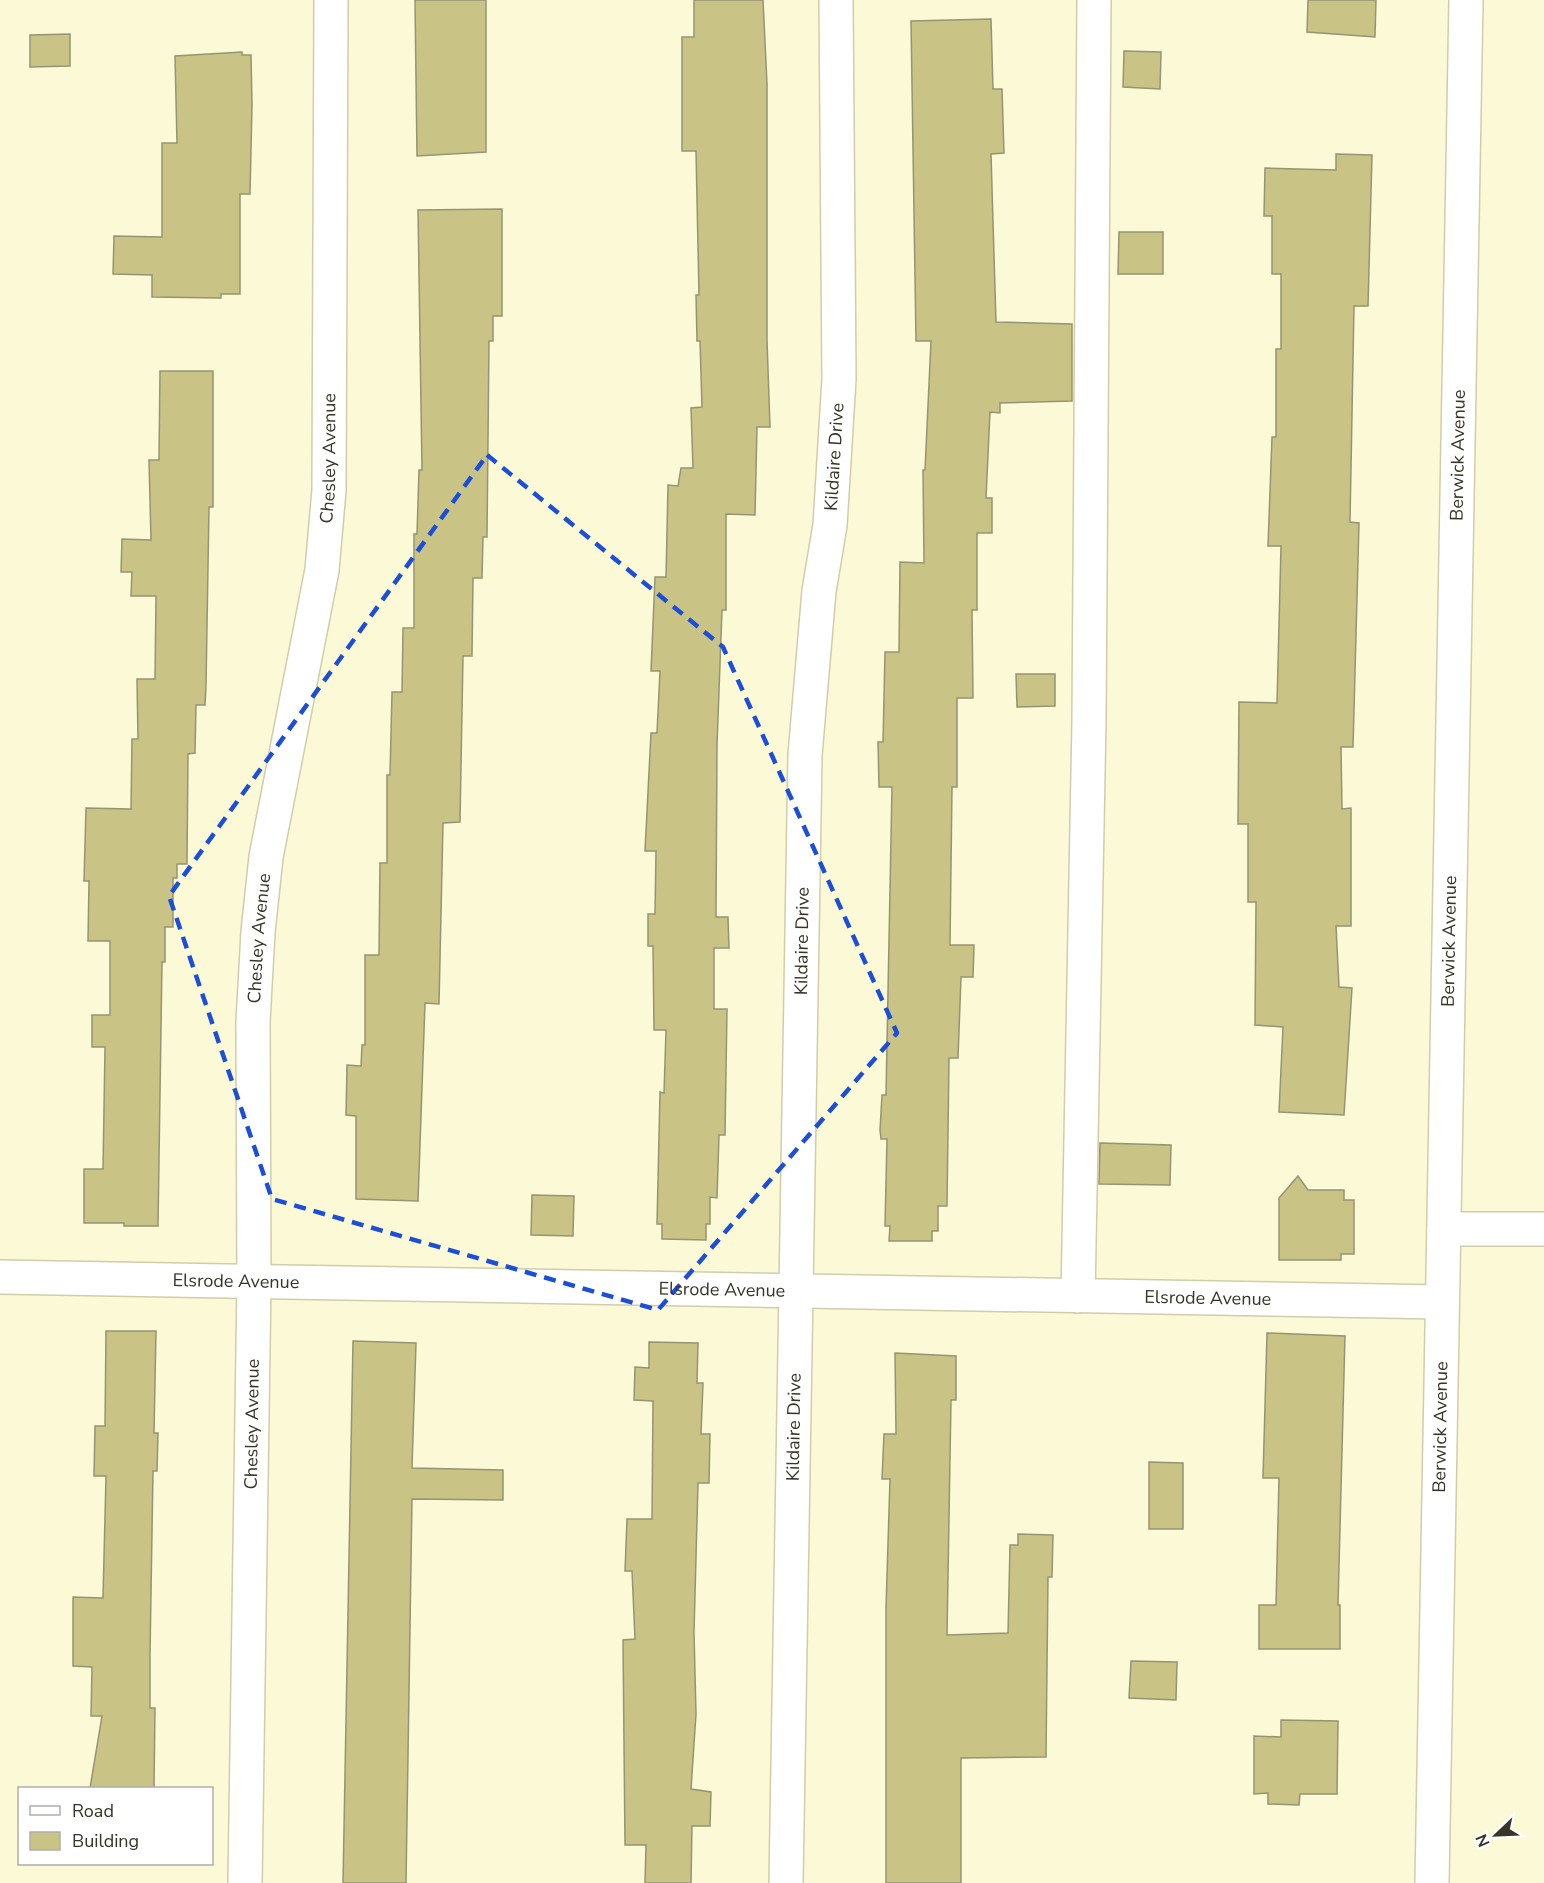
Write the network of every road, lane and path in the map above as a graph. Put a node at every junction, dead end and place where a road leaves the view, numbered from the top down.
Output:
1 (331, 0) edge
2 (836, 0) edge
3 (1094, 0) edge
4 (1466, 0) edge
5 (1444, 1229) junction
6 (1544, 1229) edge
7 (0, 1276) edge
8 (254, 1281) junction
9 (798, 1291) junction
10 (1078, 1296) junction
11 (1442, 1302) junction
12 (245, 1883) edge
13 (786, 1883) edge
14 (1432, 1883) edge

1 - 8 street, Chesley Avenue
2 - 9 street, Kildaire Drive
3 - 10 street
4 - 5 street, Berwick Avenue
5 - 6 street
5 - 11 street, Berwick Avenue
7 - 8 street, Elsrode Avenue
8 - 9 street, Elsrode Avenue
8 - 12 street, Chesley Avenue
9 - 10 street, Elsrode Avenue
9 - 13 street, Kildaire Drive
10 - 11 street, Elsrode Avenue
11 - 14 street, Berwick Avenue

